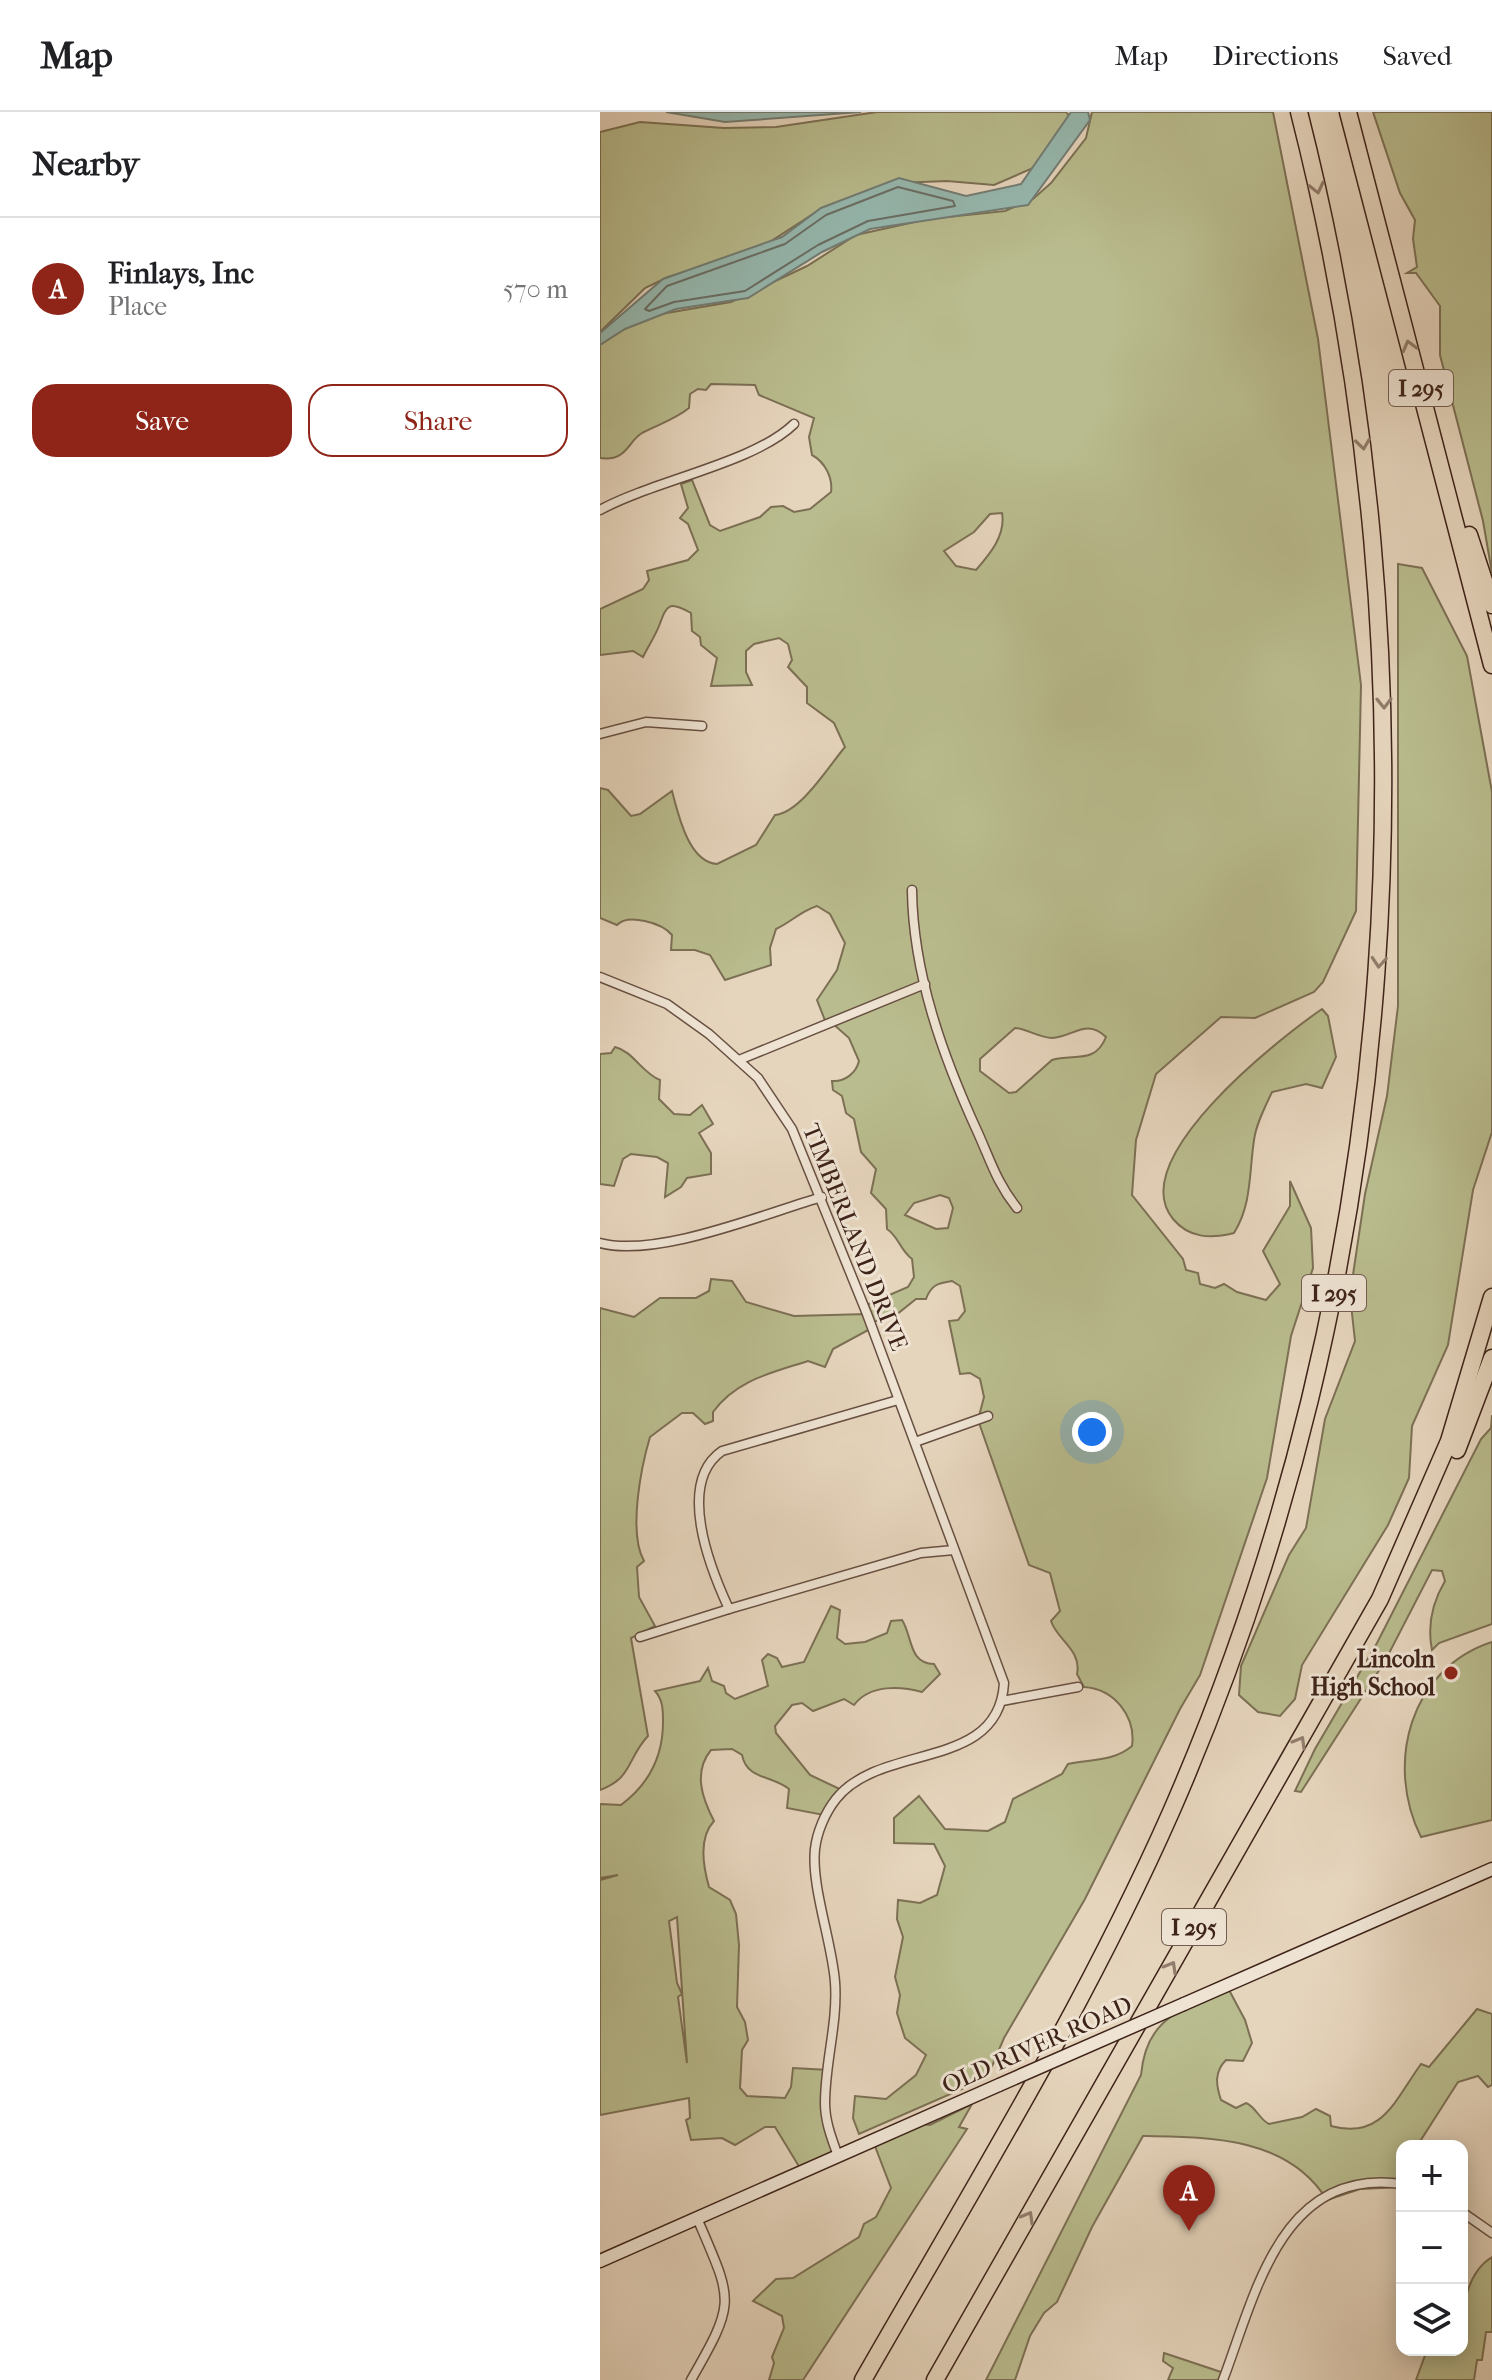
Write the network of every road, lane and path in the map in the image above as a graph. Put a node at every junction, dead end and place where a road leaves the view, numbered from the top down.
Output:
1 (1299, 112) edge
2 (1348, 112) edge
3 (1423, 396) junction
4 (794, 424) dead end
5 (600, 510) edge
6 (1492, 605) edge
7 (1492, 665) edge
8 (702, 726) dead end
9 (600, 734) edge
10 (912, 890) dead end
11 (600, 977) edge
12 (925, 984) junction
13 (739, 1060) junction
14 (822, 1197) junction
15 (1017, 1208) dead end
16 (600, 1243) edge
17 (1492, 1297) edge
18 (1492, 1358) edge
19 (898, 1400) junction
20 (988, 1416) dead end
21 (915, 1442) junction
22 (954, 1550) junction
23 (1395, 1568) junction
24 (729, 1609) junction
25 (640, 1637) dead end
26 (1078, 1687) dead end
27 (1002, 1701) junction
28 (1492, 1869) edge
29 (838, 2156) junction
30 (1396, 2184) edge
31 (1468, 2216) edge
32 (697, 2218) junction
33 (1492, 2233) edge
34 (600, 2261) edge
35 (989, 2285) junction
36 (691, 2380) edge
37 (863, 2380) edge
38 (935, 2380) edge
39 (948, 2380) edge
40 (1223, 2380) edge

1 -> 37 highway, I 295
3 -> 2 highway, I 295
3 - 6 highway
3 - 7 highway, I 295
4 - 5 street
8 - 9 street
10 - 12 street
11 - 13 street, TIMBERLAND DRIVE
12 - 13 street
12 - 15 street
13 - 14 street, TIMBERLAND DRIVE
14 - 16 street
14 - 19 street, TIMBERLAND DRIVE
17 - 23 highway, I 295
18 - 23 highway
19 - 21 street, TIMBERLAND DRIVE
19 - 24 street
20 - 21 street
21 - 22 street, TIMBERLAND DRIVE
22 - 24 street
22 - 27 street, TIMBERLAND DRIVE
35 -> 23 highway, I 295
24 - 25 street
26 - 27 street
27 - 29 street
28 - 29 main road, OLD RIVER ROAD, bridge
29 - 32 main road, OLD RIVER ROAD
30 - 40 street
31 - 33 street
32 - 34 main road, OLD RIVER ROAD
32 - 36 street
35 - 38 highway, I 295
35 - 39 highway

